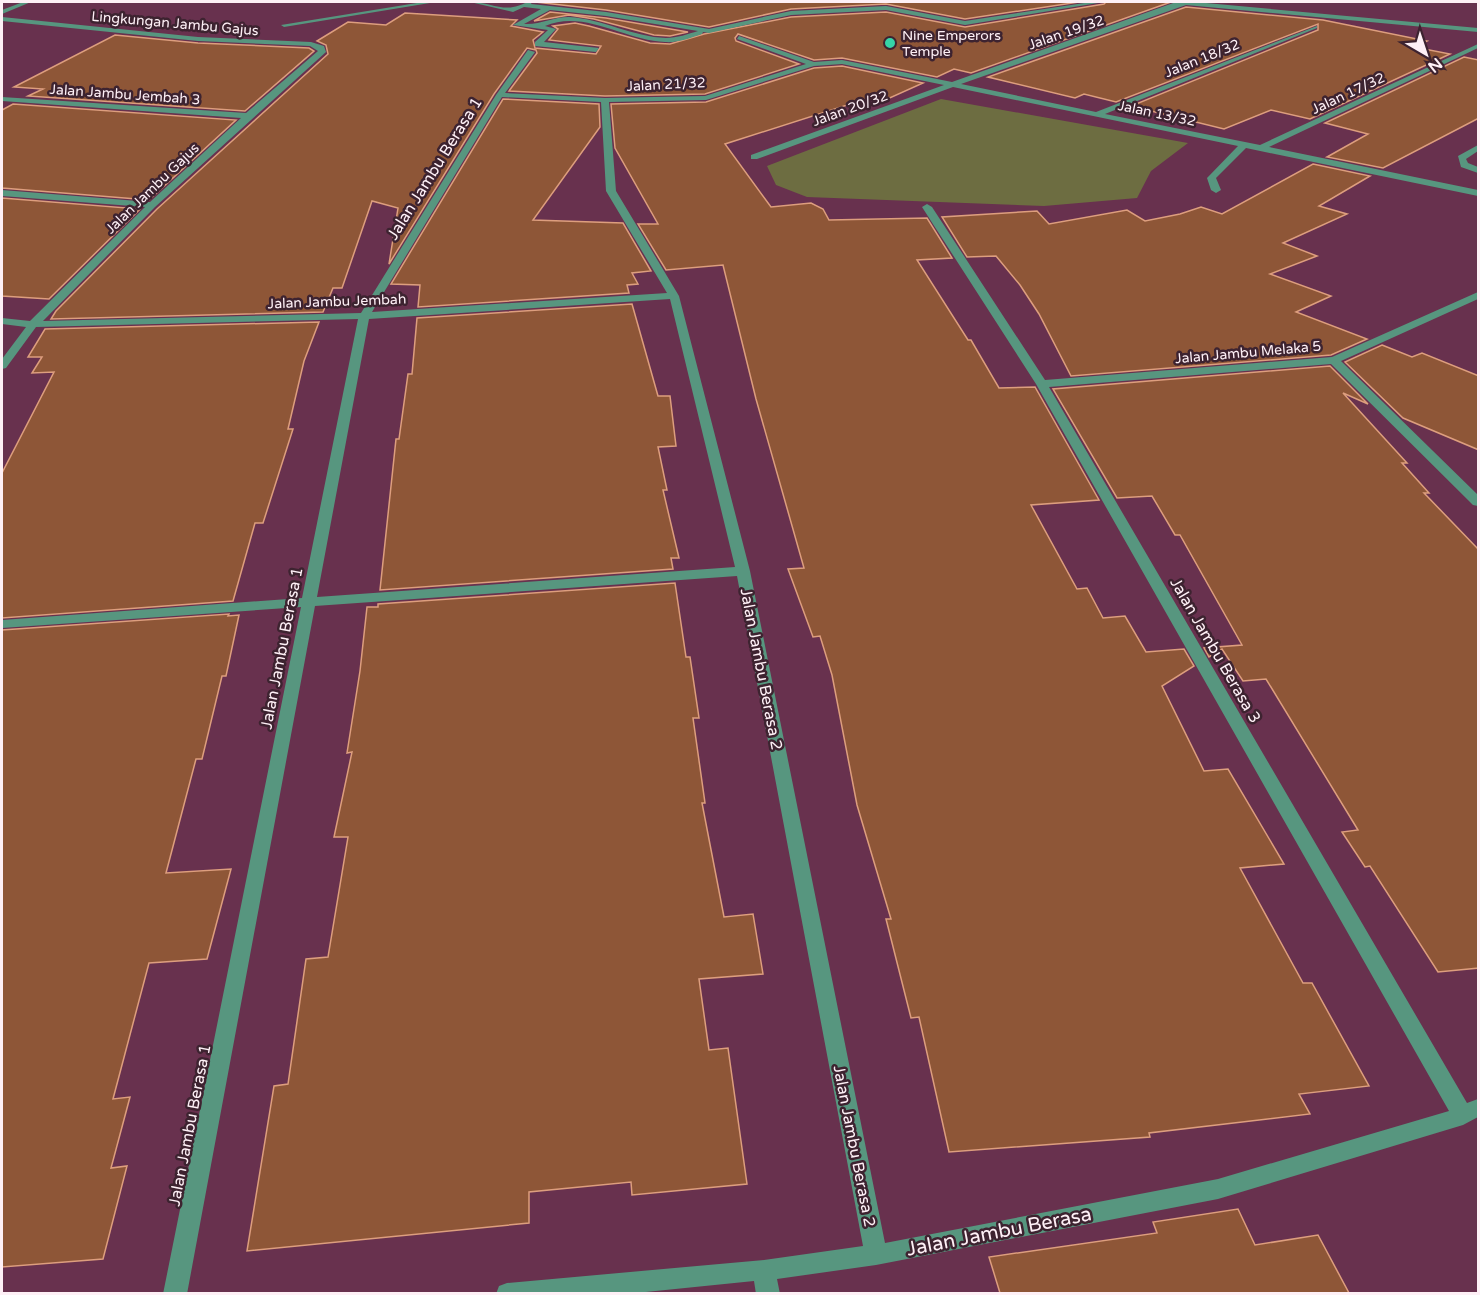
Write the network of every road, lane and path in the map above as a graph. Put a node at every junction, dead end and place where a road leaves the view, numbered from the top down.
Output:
1 (28, 2) edge
2 (433, 2) edge
3 (473, 2) edge
4 (1101, 2) edge
5 (1183, 2) edge
6 (527, 3) edge
7 (885, 5) edge
8 (2, 6) edge
9 (15, 7) junction
10 (550, 7) junction
11 (2, 12) edge
12 (2, 19) edge
13 (284, 25) dead end
14 (537, 27) junction
15 (1315, 27) dead end
16 (1479, 30) edge
17 (709, 32) junction
18 (739, 38) dead end
19 (311, 44) joint
20 (1479, 46) edge
21 (596, 50) dead end
22 (531, 52) dead end
23 (829, 62) joint
24 (813, 64) junction
25 (954, 84) junction
26 (500, 95) junction
27 (2, 99) edge
28 (605, 100) junction
29 (1098, 114) junction
30 (248, 116) junction
31 (1244, 145) junction
32 (1261, 148) junction
33 (1479, 148) edge
34 (754, 157) dead end
35 (1479, 170) edge
36 (1216, 190) dead end
37 (2, 193) edge
38 (1479, 193) edge
39 (152, 206) junction
40 (927, 207) dead end
41 (1479, 295) edge
42 (674, 296) junction
43 (364, 316) junction
44 (2, 321) edge
45 (33, 324) junction
46 (1334, 360) junction
47 (2, 366) edge
48 (1042, 384) junction
49 (1479, 502) edge
50 (743, 571) junction
51 (308, 601) junction
52 (2, 624) edge
53 (1471, 1112) edge
54 (876, 1255) junction
55 (764, 1270) junction
56 (175, 1293) edge
57 (507, 1293) edge
58 (768, 1293) edge

1 - 9 street
2 - 13 street
3 - 6 street
4 - 7 street
5 - 16 street
5 - 25 street, Jalan 19/32
6 - 10 street
7 - 17 street
8 - 9 street
9 - 11 street
10 - 14 street
10 - 17 street
12 - 19 street, Lingkungan Jambu Gajus
14 - 17 street
14 - 21 street
15 - 29 street, Jalan 18/32
18 - 24 street
19 - 30 street, Jalan Jambu Gajus
20 - 32 street, Jalan 17/32
22 - 26 street, Jalan Jambu Berasa 1
23 - 24 street, Jalan 21/32
23 - 25 street, Jalan 13/32
24 - 28 street, Jalan 21/32
25 - 29 street, Jalan 13/32
25 - 34 street, Jalan 20/32
26 - 28 street, Jalan 21/32
26 - 43 street, Jalan Jambu Berasa 1
27 - 30 street, Jalan Jambu Jembah 3
28 - 42 street, Jalan Jambu Berasa 2
29 - 31 street, Jalan 13/32
30 - 39 street, Jalan Jambu Gajus
31 - 32 street, Jalan 13/32
31 - 36 street
32 - 38 street, Jalan 13/32
33 - 35 street
37 - 39 street
39 - 45 street, Jalan Jambu Gajus
40 - 48 street, Jalan Jambu Berasa 3
41 - 46 street, Jalan Jambu Melaka 5
42 - 43 street, Jalan Jambu Jembah
42 - 50 street, Jalan Jambu Berasa 2
43 - 45 street, Jalan Jambu Jembah
43 - 51 street, Jalan Jambu Berasa 1
44 - 45 street, Jalan Jambu Jembah
45 - 47 street, Jalan Jambu Gajus
46 - 48 street, Jalan Jambu Melaka 5
46 - 49 street
48 - 53 street, Jalan Jambu Berasa 3
50 - 51 street
50 - 54 street, Jalan Jambu Berasa 2
51 - 52 street
51 - 56 street, Jalan Jambu Berasa 1
53 - 54 street, Jalan Jambu Berasa
54 - 55 street, Jalan Jambu Berasa
55 - 57 street, Jalan Jambu Berasa
55 - 58 street

